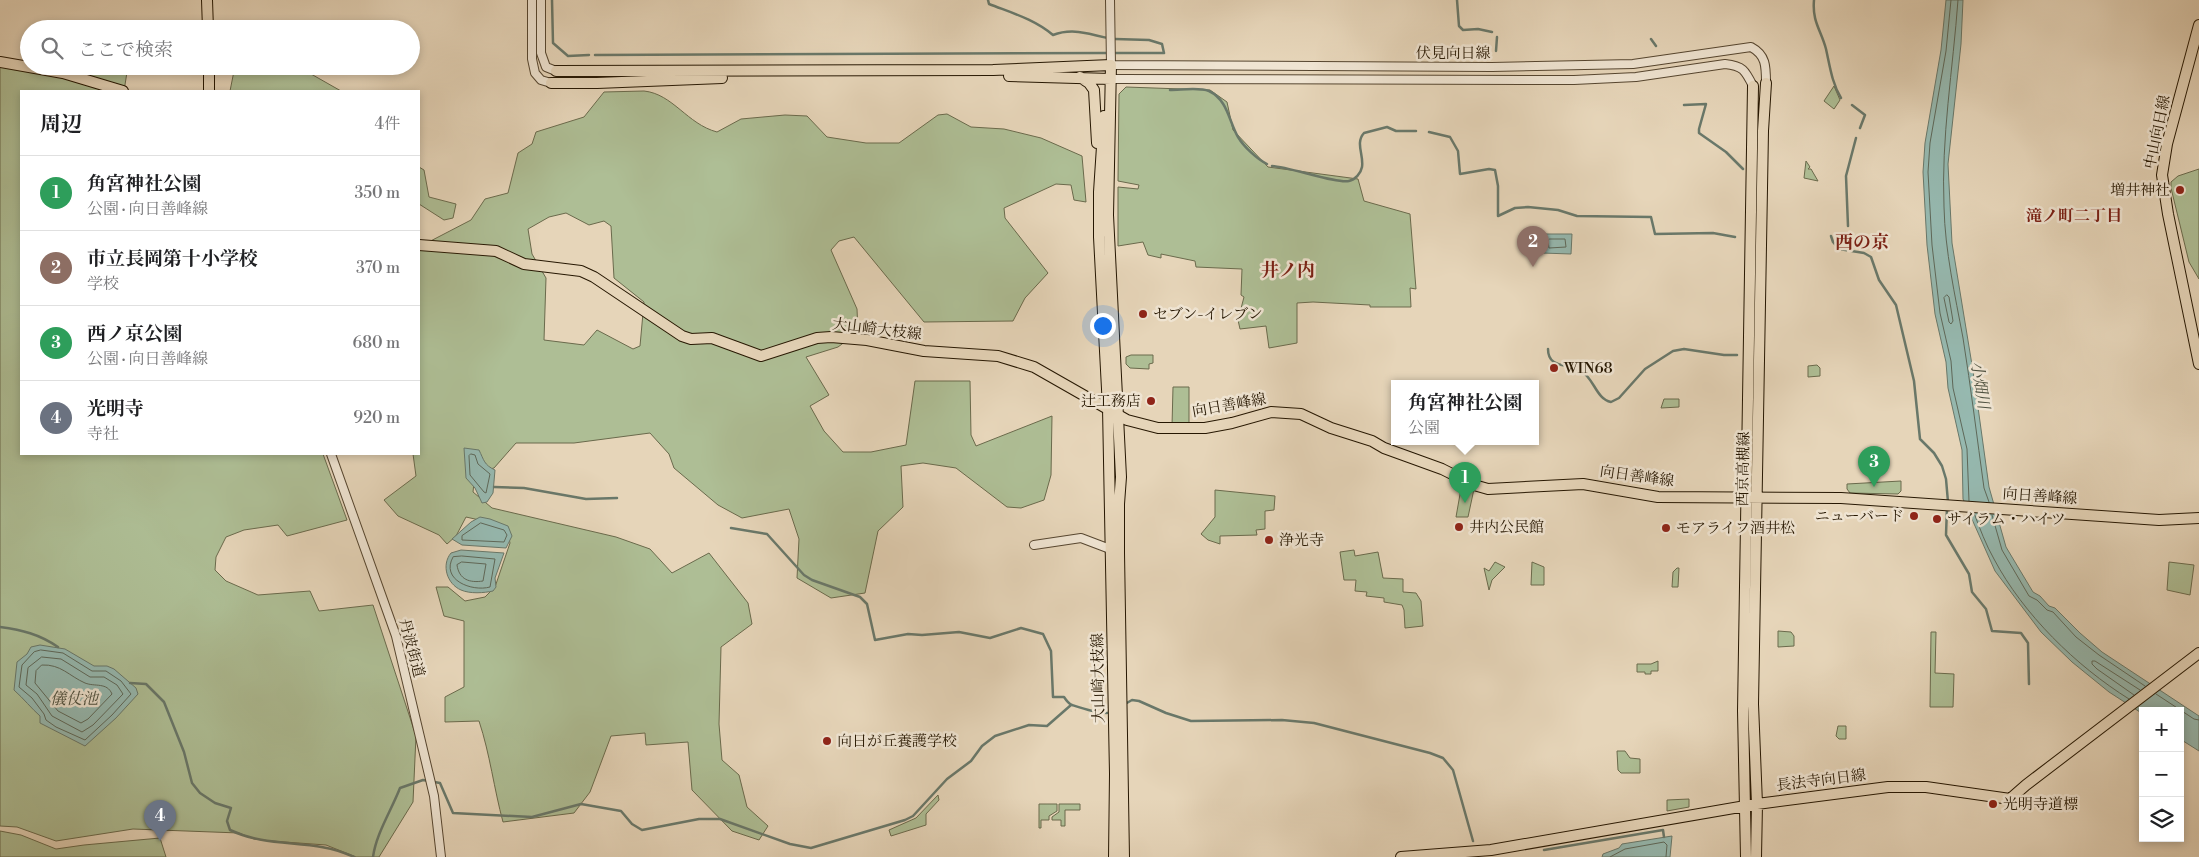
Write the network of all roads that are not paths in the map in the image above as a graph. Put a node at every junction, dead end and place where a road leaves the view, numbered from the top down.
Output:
1 (207, 0) edge
2 (532, 0) edge
3 (541, 0) edge
4 (1110, 0) edge
5 (208, 20) edge
6 (2199, 25) edge
7 (0, 62) edge
8 (20, 65) edge
9 (1111, 65) junction
10 (556, 71) joint
11 (72, 75) edge
12 (209, 75) edge
13 (1080, 77) junction
14 (1111, 79) junction
15 (551, 83) joint
16 (1766, 83) joint
17 (1753, 86) joint
18 (120, 90) edge
19 (209, 90) edge
20 (1758, 131) junction
21 (1099, 192) junction
22 (420, 245) edge
23 (2199, 364) edge
24 (1108, 408) junction
25 (1119, 416) junction
26 (331, 455) edge
27 (1752, 498) junction
28 (2199, 518) edge
29 (1034, 545) dead end
30 (1110, 549) junction
31 (1750, 632) junction
32 (2199, 653) edge
33 (1757, 804) junction
34 (1746, 806) junction
35 (441, 857) edge
36 (1114, 857) edge
37 (1124, 857) edge
38 (1401, 857) edge
39 (1746, 857) edge
40 (1756, 857) edge

1 - 5 main road
2 - 15 street
3 - 10 street
4 - 9 street
6 - 23 main road, 中山向日線
7 - 8 main road
9 - 10 main road
9 - 14 main road, 大山崎大枝線
9 - 16 street, 伏見向日線
11 - 18 main road
12 - 19 main road
13 - 14 main road
13 - 15 main road
13 - 21 main road
14 - 17 street, 伏見向日線
14 - 21 main road, 大山崎大枝線
14 - 25 main road, 大山崎大枝線
16 - 20 main road, 西京高槻線
17 - 20 main road, 西京高槻線
20 - 27 main road, 西京高槻線
21 - 24 main road, 大山崎大枝線
22 - 24 main road, 大山崎大枝線
24 - 25 main road, 大山崎大枝線
24 - 30 main road, 大山崎大枝線
25 - 27 main road, 向日善峰線
25 - 37 main road, 大山崎大枝線
26 - 35 street, 丹波街道
27 - 28 main road, 向日善峰線
27 - 31 main road, 西京高槻線
29 - 30 street
30 - 36 main road, 大山崎大枝線
31 - 33 main road, 西京高槻線
31 - 34 main road, 西京高槻線
32 - 33 main road, 長法寺向日線
33 - 34 main road, 長法寺向日線
33 - 40 main road, 西京高槻線
34 - 38 main road, 長法寺向日線
34 - 39 main road, 西京高槻線

